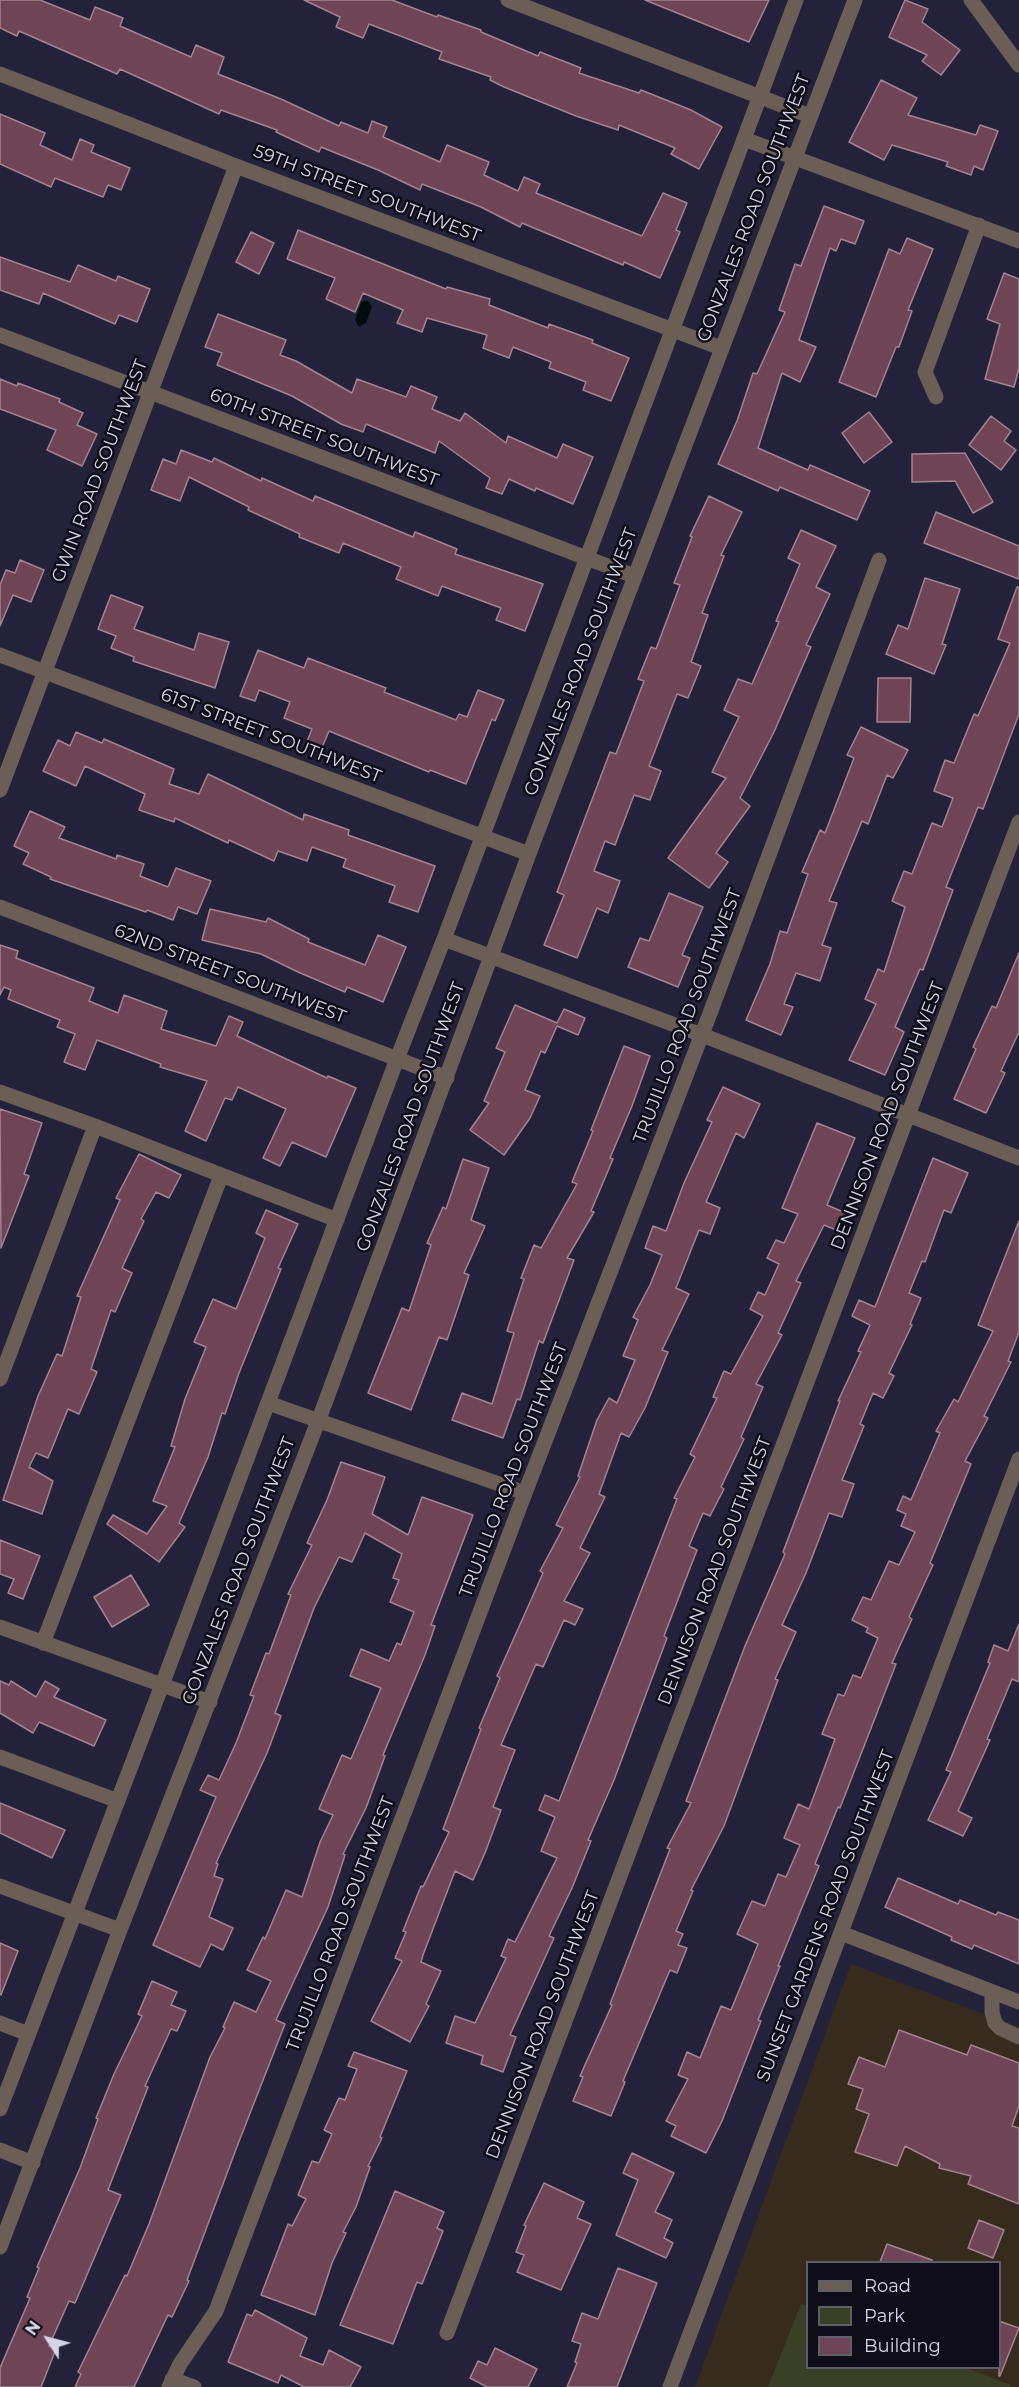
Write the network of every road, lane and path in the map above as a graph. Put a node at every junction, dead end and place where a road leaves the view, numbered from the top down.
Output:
1 (508, 0) edge
2 (796, 0) edge
3 (855, 0) edge
4 (971, 0) edge
5 (1019, 65) edge
6 (0, 74) edge
7 (759, 96) junction
8 (810, 116) junction
9 (744, 139) junction
10 (794, 158) junction
11 (236, 166) junction
12 (979, 225) junction
13 (1019, 241) edge
14 (674, 330) junction
15 (0, 335) edge
16 (721, 348) junction
17 (150, 392) junction
18 (936, 397) dead end
19 (587, 558) junction
20 (879, 560) dead end
21 (634, 576) junction
22 (0, 655) edge
23 (45, 672) junction
24 (0, 790) edge
25 (1019, 822) edge
26 (483, 837) junction
27 (529, 854) junction
28 (0, 907) edge
29 (444, 939) junction
30 (491, 957) junction
31 (702, 1035) junction
32 (397, 1059) junction
33 (447, 1077) junction
34 (0, 1092) edge
35 (909, 1115) junction
36 (95, 1126) junction
37 (1019, 1158) edge
38 (221, 1176) junction
39 (337, 1220) junction
40 (0, 1379) edge
41 (268, 1402) junction
42 (319, 1419) junction
43 (1019, 1459) edge
44 (525, 1493) junction
45 (0, 1627) edge
46 (43, 1643) junction
47 (162, 1685) junction
48 (210, 1702) junction
49 (0, 1757) edge
50 (118, 1801) junction
51 (0, 1886) edge
52 (75, 1914) junction
53 (120, 1930) junction
54 (841, 1933) junction
55 (992, 1992) junction
56 (1019, 2002) edge
57 (0, 2023) edge
58 (28, 2034) junction
59 (1019, 2037) edge
60 (0, 2109) edge
61 (0, 2150) edge
62 (33, 2163) junction
63 (0, 2247) edge
64 (447, 2333) dead end
65 (170, 2383) edge
66 (194, 2387) edge
67 (670, 2387) edge

1 - 7 street
2 - 7 street, GONZALES ROAD SOUTHWEST
3 - 8 street, GONZALES ROAD SOUTHWEST
4 - 5 street
6 - 11 street, 59TH STREET SOUTHWEST
7 - 8 street
7 - 9 street, GONZALES ROAD SOUTHWEST
8 - 10 street, GONZALES ROAD SOUTHWEST
9 - 10 street
9 - 14 street, GONZALES ROAD SOUTHWEST
10 - 12 street
10 - 16 street, GONZALES ROAD SOUTHWEST
11 - 14 street, 59TH STREET SOUTHWEST
11 - 17 street, GWIN ROAD SOUTHWEST
12 - 13 street
12 - 18 street
14 - 16 street, 59TH STREET SOUTHWEST
14 - 19 street, GONZALES ROAD SOUTHWEST
15 - 17 street, 60TH STREET SOUTHWEST
16 - 21 street, GONZALES ROAD SOUTHWEST
17 - 19 street, 60TH STREET SOUTHWEST
17 - 23 street, GWIN ROAD SOUTHWEST
19 - 21 street, 60TH STREET SOUTHWEST
19 - 26 street, GONZALES ROAD SOUTHWEST
20 - 31 street, TRUJILLO ROAD SOUTHWEST
21 - 27 street, GONZALES ROAD SOUTHWEST
22 - 23 street, 61ST STREET SOUTHWEST
23 - 24 street, GWIN ROAD SOUTHWEST
23 - 26 street, 61ST STREET SOUTHWEST
25 - 35 street, DENNISON ROAD SOUTHWEST
26 - 27 street, 61ST STREET SOUTHWEST
26 - 29 street, GONZALES ROAD SOUTHWEST
27 - 30 street, GONZALES ROAD SOUTHWEST
28 - 32 street, 62ND STREET SOUTHWEST
29 - 30 street
29 - 32 street, GONZALES ROAD SOUTHWEST
30 - 31 street
30 - 33 street, GONZALES ROAD SOUTHWEST
31 - 35 street
31 - 44 street, TRUJILLO ROAD SOUTHWEST
32 - 33 street, 62ND STREET SOUTHWEST
32 - 39 street, GONZALES ROAD SOUTHWEST
33 - 42 street, GONZALES ROAD SOUTHWEST
34 - 36 street
35 - 37 street
35 - 64 street, DENNISON ROAD SOUTHWEST
36 - 38 street
36 - 40 street
38 - 39 street
38 - 46 street
39 - 41 street, GONZALES ROAD SOUTHWEST
41 - 42 street
41 - 47 street, GONZALES ROAD SOUTHWEST
42 - 44 street
42 - 48 street, GONZALES ROAD SOUTHWEST
43 - 54 street, SUNSET GARDENS ROAD SOUTHWEST
44 - 65 street, TRUJILLO ROAD SOUTHWEST
45 - 46 street
46 - 47 street
47 - 48 street
47 - 50 street, GONZALES ROAD SOUTHWEST
48 - 53 street, GONZALES ROAD SOUTHWEST
49 - 50 street
50 - 52 street, GONZALES ROAD SOUTHWEST
51 - 52 street
52 - 53 street
52 - 58 street, GONZALES ROAD SOUTHWEST
53 - 62 street, GONZALES ROAD SOUTHWEST
54 - 55 street
54 - 67 street, SUNSET GARDENS ROAD SOUTHWEST
55 - 56 street
55 - 59 street
57 - 58 street
58 - 60 street, GONZALES ROAD SOUTHWEST
61 - 62 street
62 - 63 street, GONZALES ROAD SOUTHWEST
65 - 66 street

